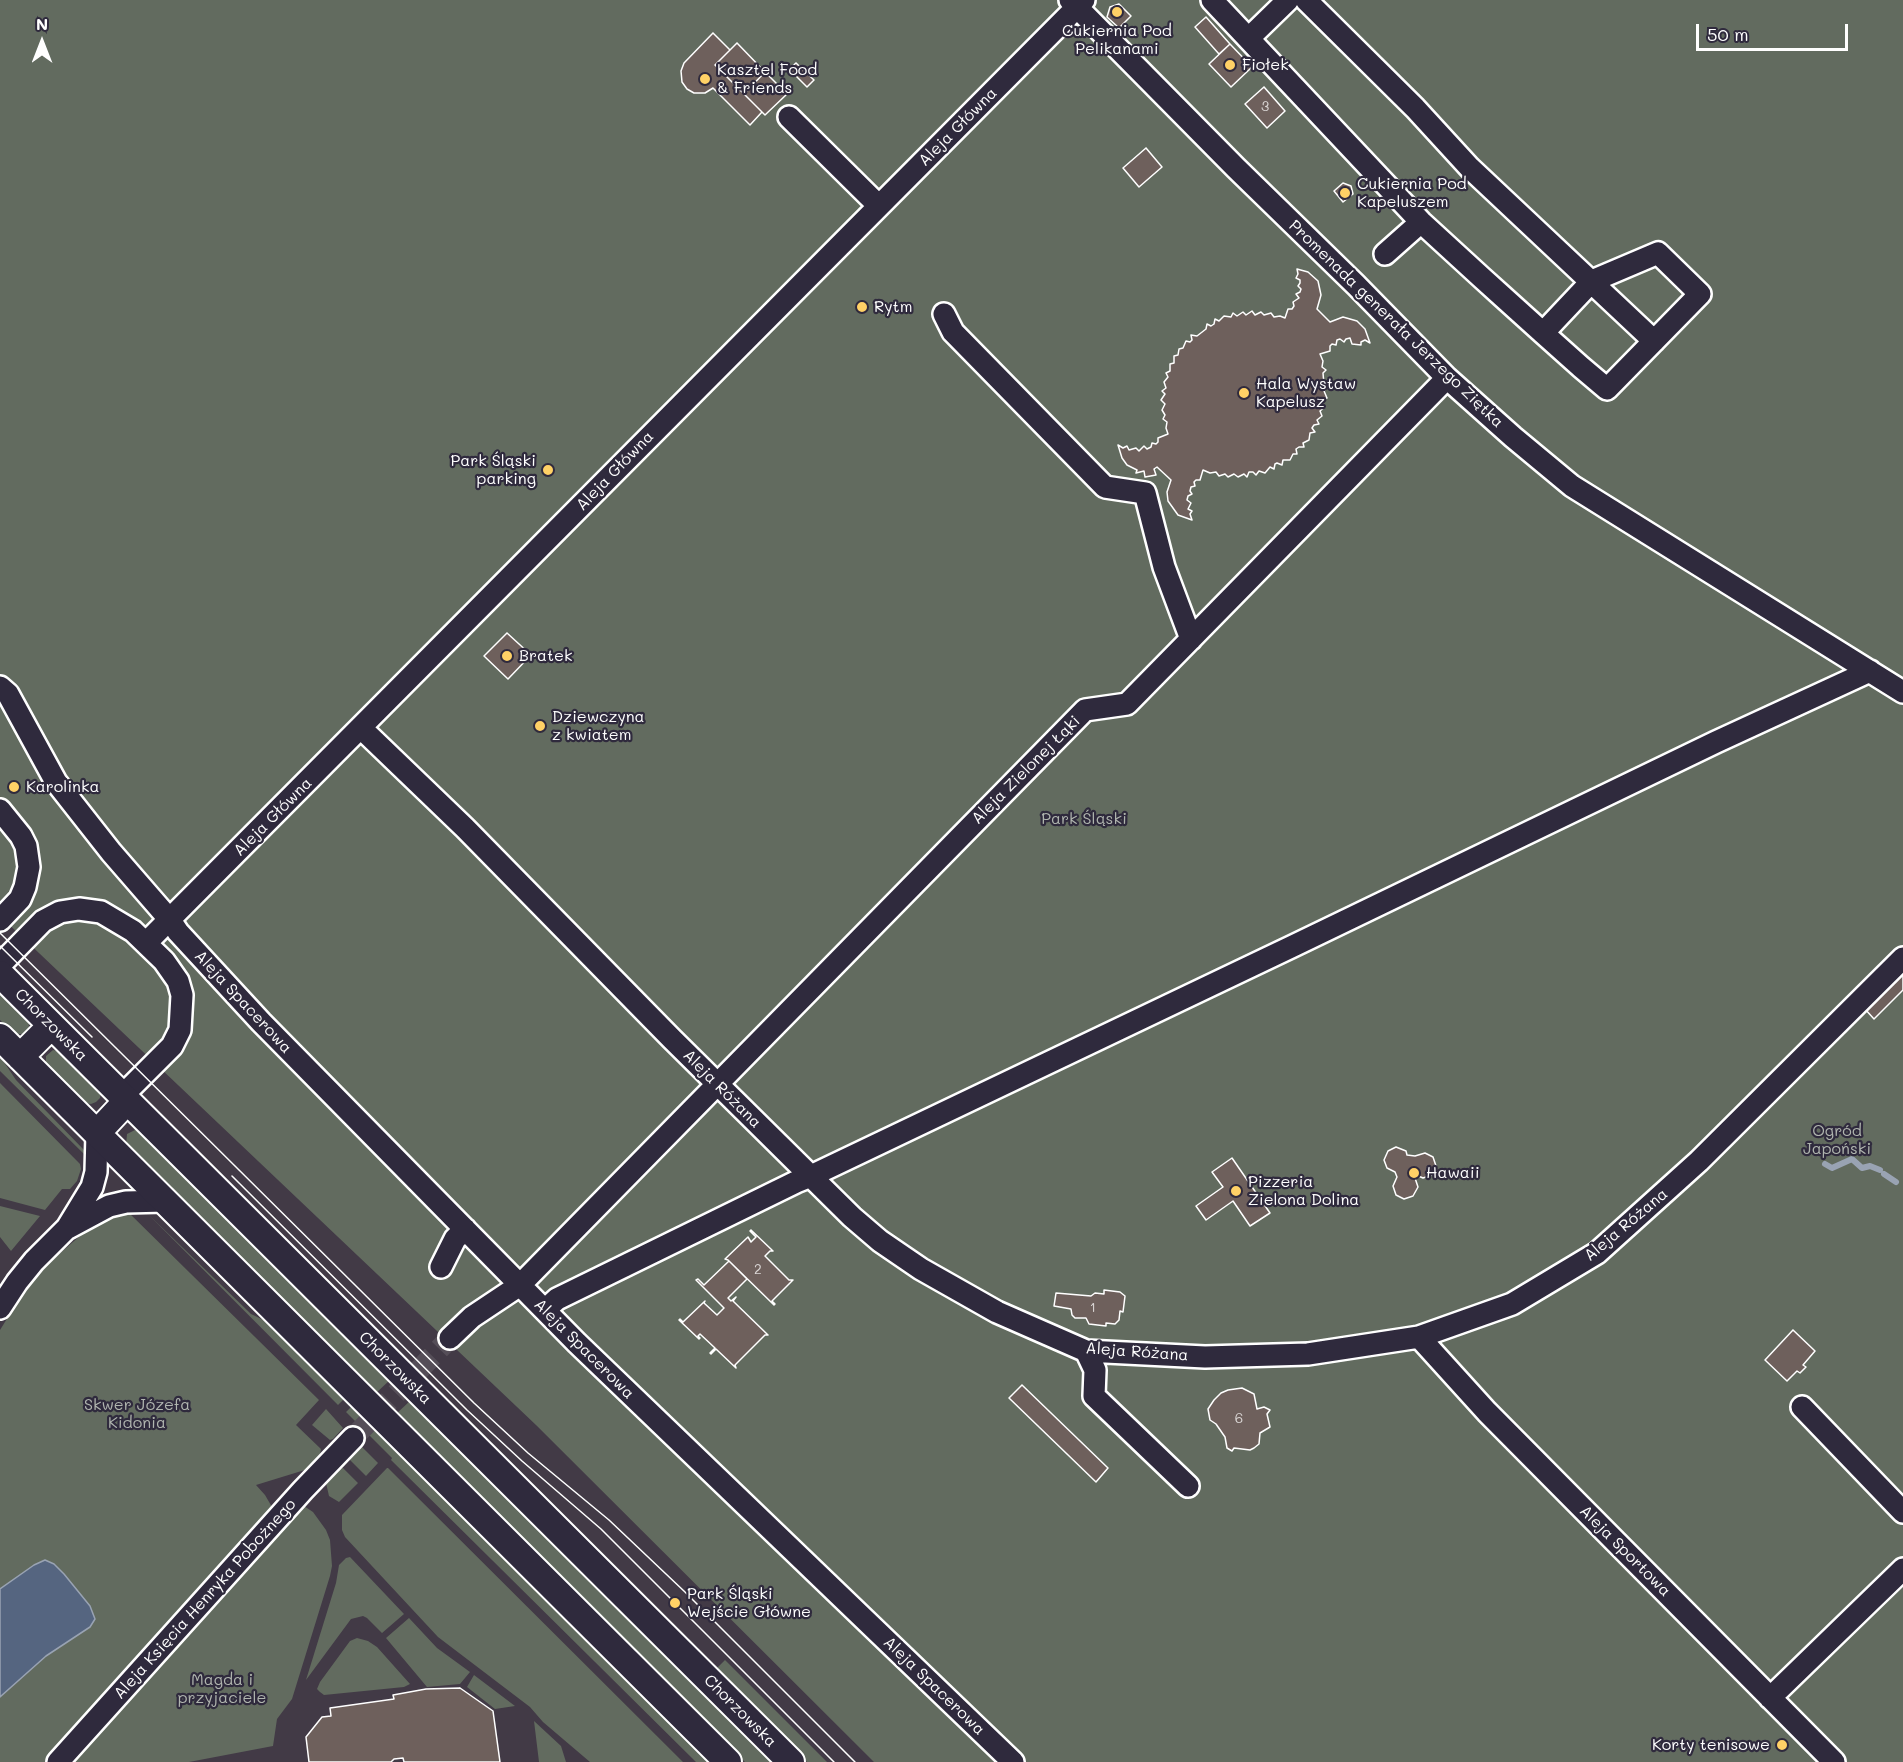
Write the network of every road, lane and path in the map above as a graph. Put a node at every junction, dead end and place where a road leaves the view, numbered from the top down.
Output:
1 (1212, 0) edge
2 (1288, 0) edge
3 (1306, 0) edge
4 (1077, 3) edge
5 (1249, 38) junction
6 (789, 117) dead end
7 (879, 206) junction
8 (1420, 222) junction
9 (1385, 254) dead end
10 (1592, 281) junction
11 (944, 314) dead end
12 (1543, 333) junction
13 (1654, 341) junction
14 (1448, 378) junction
15 (1191, 639) junction
16 (1870, 672) junction
17 (0, 687) edge
18 (1903, 692) edge
19 (361, 728) junction
20 (0, 810) edge
21 (0, 920) edge
22 (170, 920) junction
23 (146, 943) junction
24 (1903, 958) edge
25 (0, 965) edge
26 (0, 974) edge
27 (51, 1026) junction
28 (0, 1036) edge
29 (20, 1057) junction
30 (717, 1083) junction
31 (125, 1099) junction
32 (97, 1133) junction
33 (811, 1176) junction
34 (165, 1201) junction
35 (67, 1228) junction
36 (465, 1229) junction
37 (441, 1268) dead end
38 (520, 1285) junction
39 (0, 1308) edge
40 (545, 1310) junction
41 (1419, 1337) junction
42 (450, 1338) tunnel mouth
43 (1086, 1351) junction
44 (1802, 1407) dead end
45 (353, 1438) tunnel mouth
46 (1188, 1486) dead end
47 (1903, 1512) edge
48 (1903, 1569) edge
49 (1770, 1698) junction
50 (58, 1762) edge
51 (728, 1762) edge
52 (791, 1762) edge
53 (1013, 1762) edge
54 (1834, 1762) edge

1 - 5 street
2 - 5 street
3 - 10 street
4 - 7 street, Aleja Główna
4 - 14 street, Promenada generała Jerzego Ziętka
5 - 8 street
6 - 7 street
7 - 19 street, Aleja Główna
8 - 9 street
8 - 12 street
10 - 12 street
10 - 13 street
10 - 13 street
11 - 15 street
12 - 13 street
14 - 15 street, Aleja Zielonej Łąki
14 - 16 street, Promenada generała Jerzego Ziętka
15 - 30 street, Aleja Zielonej Łąki
16 - 18 street, Promenada generała Jerzego Ziętka
16 - 33 street
17 - 22 street, Aleja Spacerowa
19 - 22 street, Aleja Główna
19 - 30 street, Aleja Różana
20 - 21 street
22 - 23 street, Aleja Główna
22 - 36 street, Aleja Spacerowa
23 - 25 street
23 - 31 street
24 - 41 street, Aleja Różana
26 - 27 main road, Chorzowska
27 - 29 main road
27 - 31 main road, Chorzowska
28 - 29 main road
29 - 32 main road
30 - 33 street, Aleja Różana
30 - 38 street, Aleja Zielonej Łąki
31 - 32 main road
31 - 52 main road, Chorzowska
32 - 34 main road
32 - 35 street
33 - 40 street
33 - 43 street, Aleja Różana
34 - 35 street
34 - 51 main road
35 - 39 street
36 - 37 street
36 - 38 street, Aleja Spacerowa
38 - 40 street, Aleja Spacerowa
38 - 42 street, Aleja Zielonej Łąki
40 - 53 street, Aleja Spacerowa
41 - 43 street, Aleja Różana
41 - 49 street, Aleja Sportowa
43 - 46 street
44 - 47 street
45 - 50 street, Aleja Księcia Henryka Pobożnego
48 - 49 street
49 - 54 street, Aleja Sportowa

